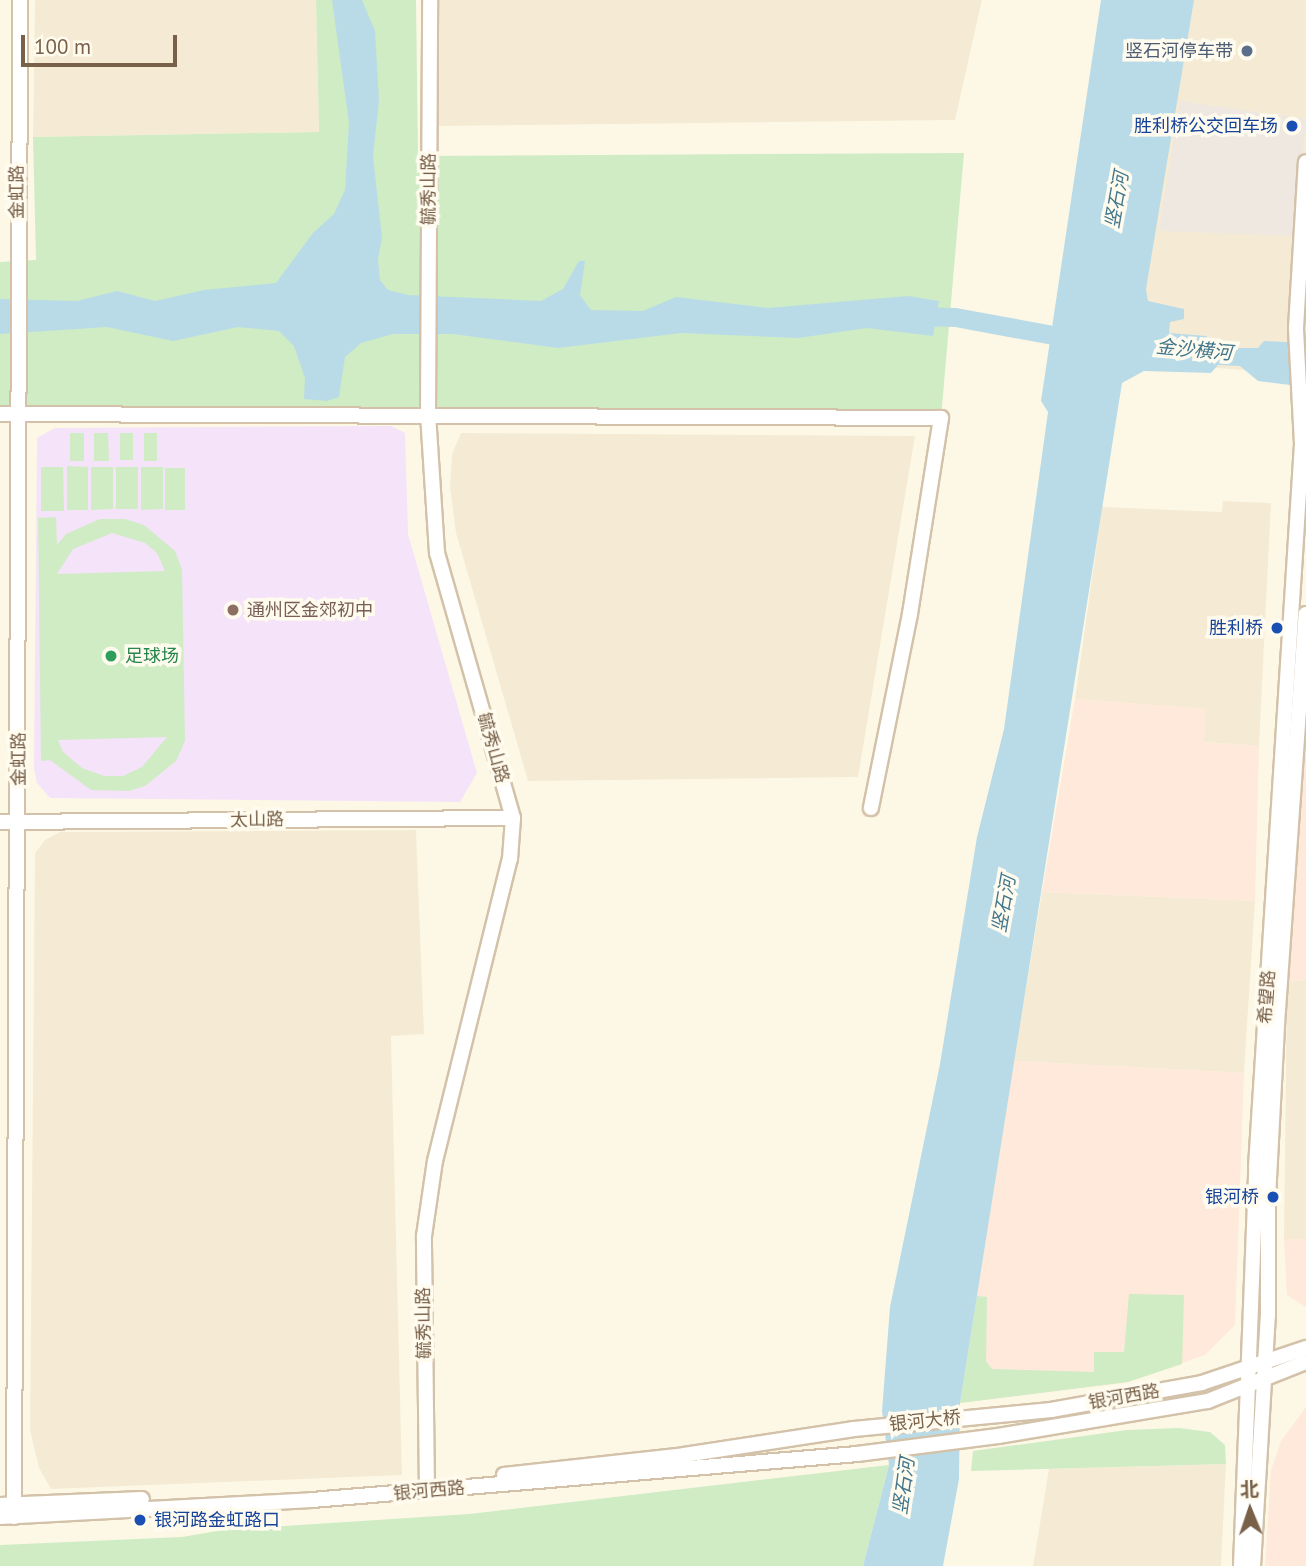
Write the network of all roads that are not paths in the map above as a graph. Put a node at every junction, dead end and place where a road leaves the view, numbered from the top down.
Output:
1 (20, 0) edge
2 (429, 0) edge
3 (1306, 162) edge
4 (0, 414) edge
5 (19, 414) junction
6 (428, 414) junction
7 (1306, 614) edge
8 (871, 808) dead end
9 (513, 817) junction
10 (0, 822) edge
11 (18, 822) junction
12 (1306, 1348) edge
13 (1266, 1359) junction
14 (1306, 1362) edge
15 (1250, 1366) junction
16 (1265, 1379) junction
17 (1248, 1387) junction
18 (996, 1413) joint
19 (854, 1429) joint
20 (998, 1436) joint
21 (857, 1454) joint
22 (427, 1487) junction
23 (7, 1511) edge
24 (1241, 1566) edge
25 (1253, 1566) edge

1 - 5 street, 金虹路
2 - 6 street, 毓秀山路
3 - 15 street, 希望路
4 - 5 street
5 - 6 street
5 - 11 street, 金虹路
6 - 8 street
6 - 9 street, 毓秀山路
7 - 13 street, 希望路
9 - 11 street, 太山路
9 - 22 street, 毓秀山路
10 - 11 street, 太山路
11 - 23 street, 金虹路
12 - 13 street, 银河西路
13 - 15 street, 银河西路
13 - 16 street, 希望路
14 - 16 street, 银河西路
15 - 17 street, 希望路
15 - 18 street, 银河西路
16 - 17 street, 银河西路
16 - 25 street, 希望路
17 - 20 street, 银河西路
17 - 24 street, 希望路
18 - 19 street, 银河大桥
19 - 22 street, 银河西路
20 - 21 street, 银河大桥
21 - 22 street, 银河西路
22 - 23 street, 银河西路

